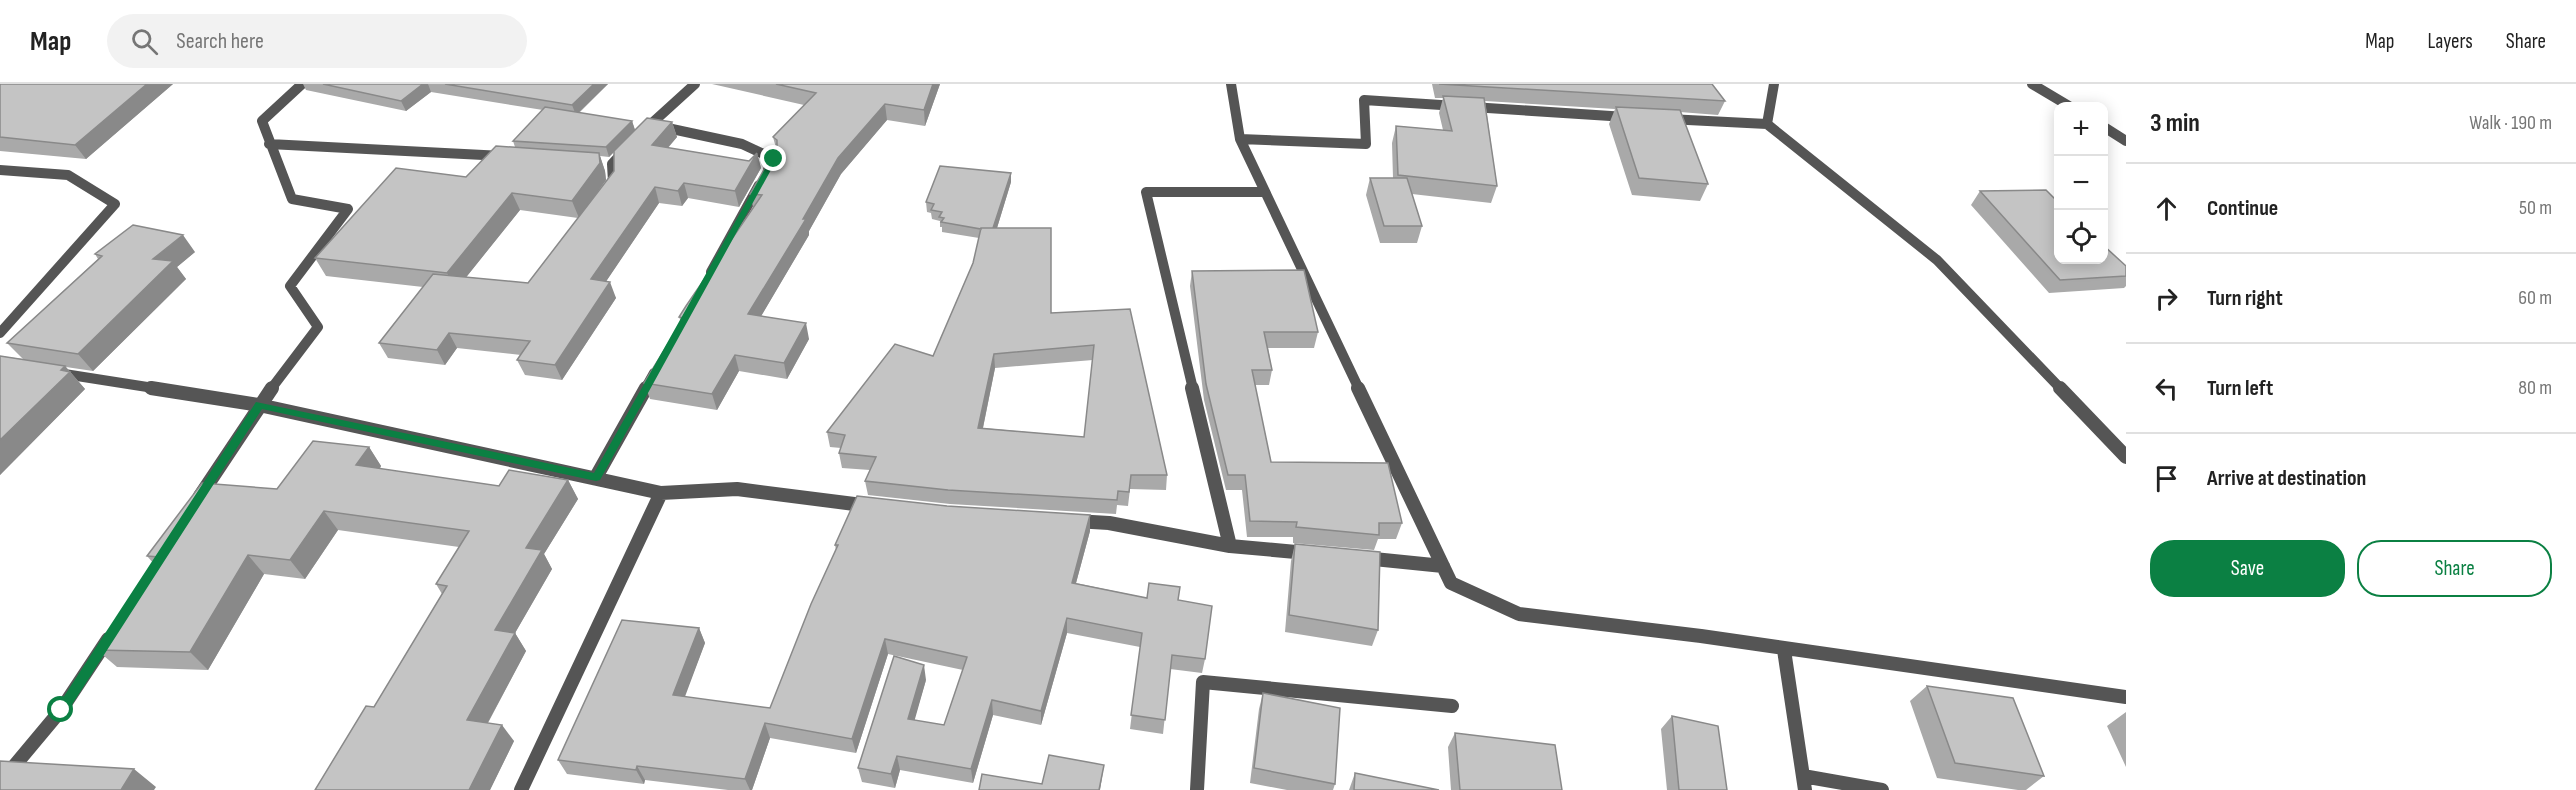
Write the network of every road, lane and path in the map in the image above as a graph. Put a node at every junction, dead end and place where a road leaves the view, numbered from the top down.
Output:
1 (302, 84) edge
2 (695, 84) edge
3 (1231, 84) edge
4 (1774, 84) edge
5 (2032, 84) edge
6 (2062, 102) edge
7 (1642, 118) edge
8 (1653, 119) edge
9 (1767, 124) junction
10 (2108, 131) edge
11 (643, 132) junction
12 (1240, 139) junction
13 (2126, 141) edge
14 (269, 144) junction
15 (517, 157) edge
16 (600, 163) edge
17 (612, 164) junction
18 (0, 170) edge
19 (606, 191) edge
20 (1265, 192) junction
21 (705, 282) edge
22 (0, 333) edge
23 (659, 364) edge
24 (50, 372) edge
25 (259, 405) junction
26 (2126, 457) edge
27 (596, 477) junction
28 (661, 493) junction
29 (195, 503) edge
30 (882, 507) edge
31 (1064, 520) edge
32 (1230, 546) junction
33 (1325, 555) edge
34 (1348, 557) edge
35 (1443, 566) junction
36 (112, 632) edge
37 (1785, 650) junction
38 (2126, 697) edge
39 (1452, 706) dead end
40 (0, 783) edge
41 (1804, 783) edge
42 (521, 790) edge
43 (1197, 790) edge
44 (1882, 790) edge

1 - 14 street
2 - 11 street
3 - 12 street
4 - 9 street
5 - 6 street
7 - 12 street
8 - 9 street
9 - 26 street
10 - 13 street
11 - 17 street
11 - 21 street
12 - 20 street
14 - 15 street
14 - 25 street
16 - 17 street
17 - 19 street
18 - 22 street
20 - 32 street
20 - 35 street
23 - 27 street
24 - 25 street
25 - 27 street
25 - 29 street
27 - 28 street
28 - 30 street
28 - 42 street
31 - 32 street
32 - 33 street
34 - 35 street
35 - 37 street
36 - 40 street
37 - 38 street
37 - 41 street
39 - 43 street
41 - 44 street

